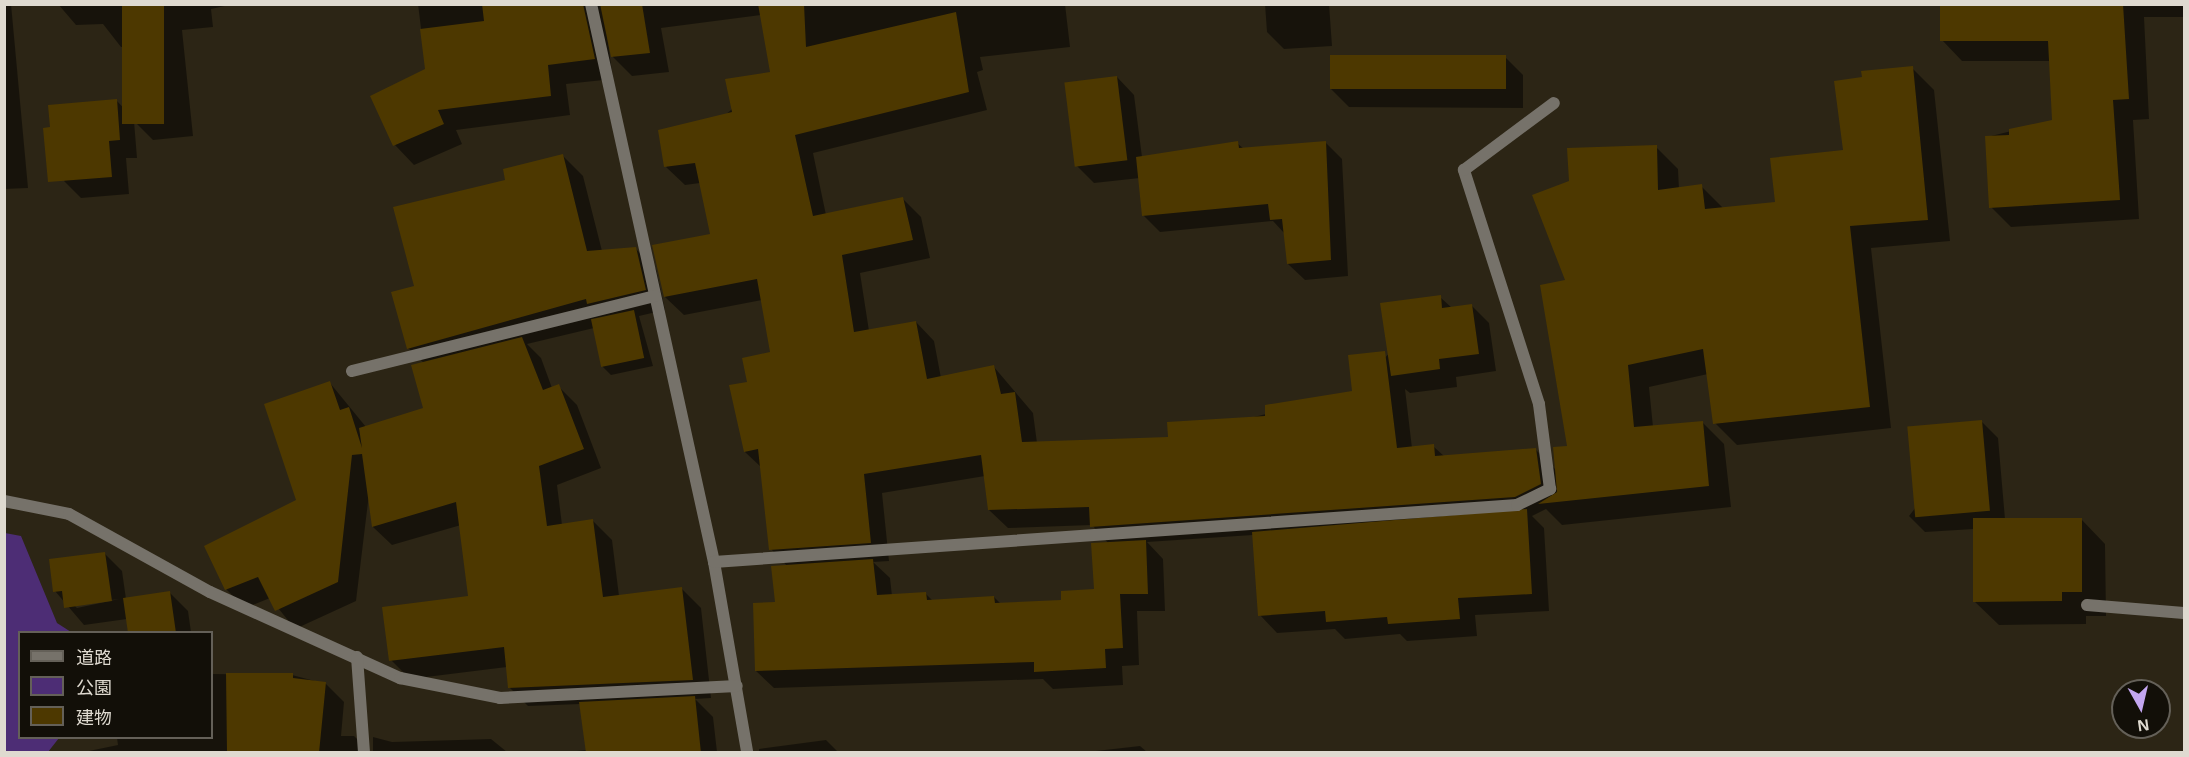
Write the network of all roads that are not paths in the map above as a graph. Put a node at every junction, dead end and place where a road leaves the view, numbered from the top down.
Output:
1 (591, 4) edge
2 (1554, 103) dead end
3 (656, 296) junction
4 (352, 371) dead end
5 (4, 501) edge
6 (714, 562) junction
7 (2087, 605) dead end
8 (2184, 613) edge
9 (357, 657) junction
10 (737, 686) junction
11 (364, 753) edge
12 (747, 753) edge

1 - 3 street
2 - 6 street
3 - 4 street
3 - 6 street
5 - 9 street
6 - 10 street
7 - 8 street
9 - 10 street
9 - 11 street
10 - 12 street

